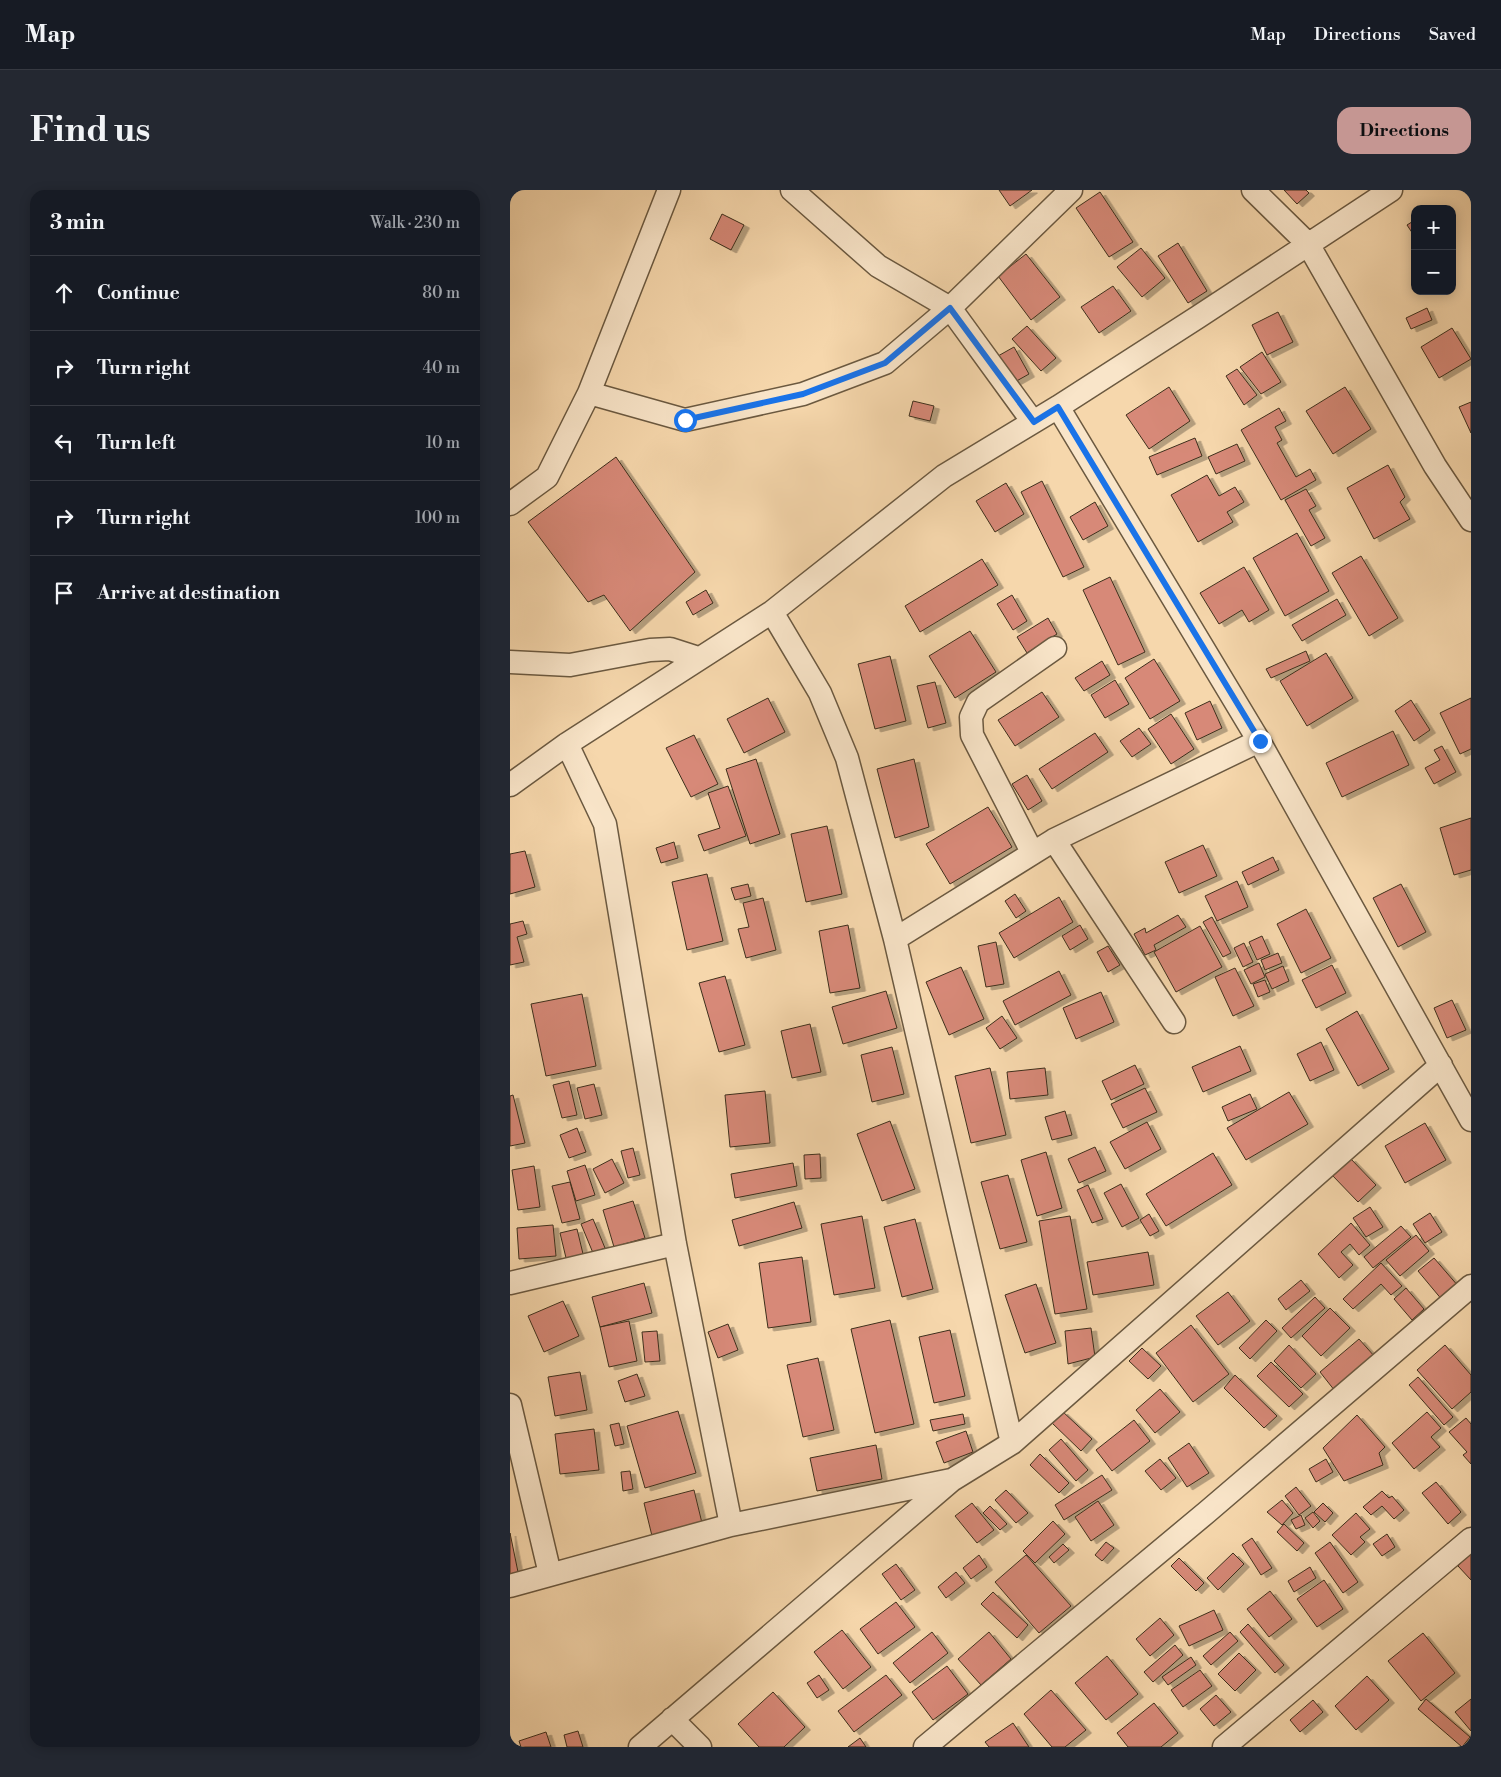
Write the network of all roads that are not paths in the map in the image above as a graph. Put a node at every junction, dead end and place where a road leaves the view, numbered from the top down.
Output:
1 (669, 190) edge
2 (792, 190) edge
3 (1071, 190) edge
4 (1253, 190) edge
5 (1391, 190) edge
6 (1308, 244) junction
7 (950, 308) junction
8 (589, 393) junction
9 (1058, 407) junction
10 (1034, 422) junction
11 (510, 504) edge
12 (1471, 520) edge
13 (772, 612) junction
14 (1055, 648) dead end
15 (698, 658) junction
16 (510, 662) edge
17 (1260, 741) junction
18 (567, 744) junction
19 (510, 785) edge
20 (1054, 840) junction
21 (1032, 852) junction
22 (895, 939) junction
23 (1174, 1022) dead end
24 (1441, 1065) junction
25 (1465, 1095) edge
26 (1471, 1120) edge
27 (675, 1244) junction
28 (510, 1282) edge
29 (1471, 1286) edge
30 (510, 1405) edge
31 (1012, 1443) junction
32 (952, 1480) junction
33 (731, 1525) junction
34 (1471, 1539) edge
35 (550, 1574) junction
36 (510, 1586) edge
37 (672, 1719) junction
38 (640, 1747) edge
39 (700, 1747) edge
40 (925, 1747) edge
41 (1224, 1747) edge

1 - 8 street
2 - 7 street
3 - 7 street
4 - 6 street
5 - 6 street
6 - 9 street
6 - 12 street
7 - 8 street
7 - 10 street
8 - 11 street
9 - 10 street
9 - 17 street
10 - 13 street
13 - 15 street
13 - 22 street
14 - 21 street
15 - 16 street
15 - 18 street
17 - 20 street
17 - 24 street
18 - 19 street
18 - 27 street
20 - 21 street
20 - 23 street
21 - 22 street
22 - 31 street
24 - 25 street
24 - 31 street
25 - 26 street
27 - 28 street
27 - 33 street
29 - 40 street
30 - 35 street
31 - 32 street
32 - 33 street
32 - 37 street
33 - 35 street
34 - 41 street
35 - 36 street
37 - 38 street
37 - 39 street

